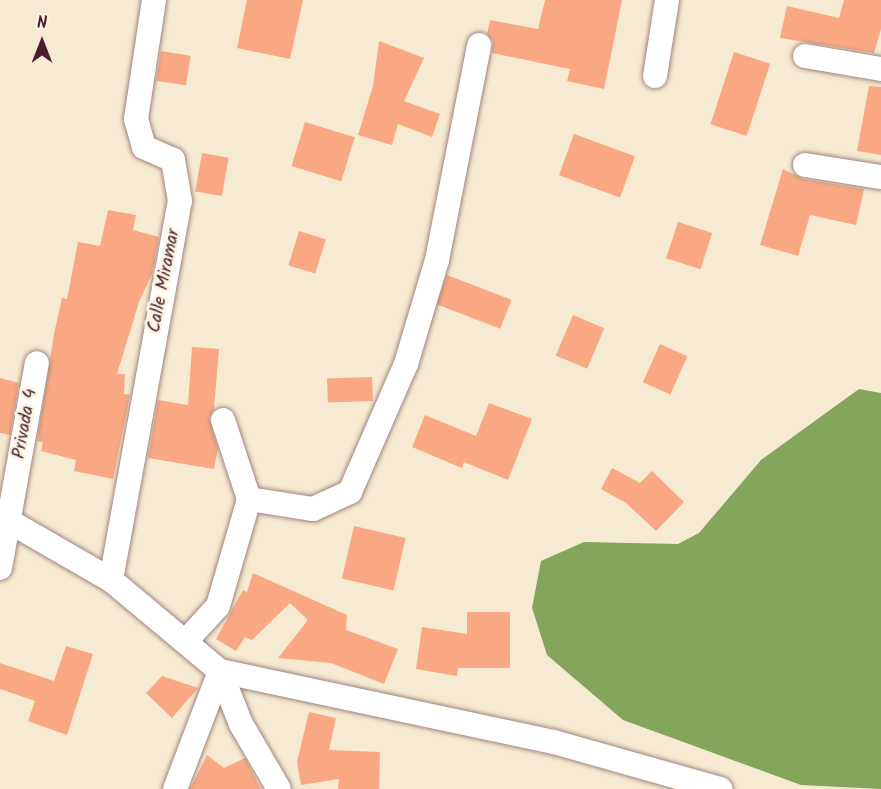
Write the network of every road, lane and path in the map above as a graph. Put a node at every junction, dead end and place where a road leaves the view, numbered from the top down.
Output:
1 (154, 0) edge
2 (667, 0) edge
3 (479, 45) dead end
4 (805, 56) dead end
5 (881, 69) edge
6 (655, 76) dead end
7 (805, 165) dead end
8 (881, 177) edge
9 (37, 363) dead end
10 (223, 420) dead end
11 (249, 499) junction
12 (4, 518) edge
13 (0, 568) edge
14 (111, 580) junction
15 (186, 641) junction
16 (220, 671) junction
17 (175, 789) edge
18 (279, 789) edge
19 (720, 789) edge

1 - 14 street, Calle Miramar
2 - 6 street
3 - 11 street
4 - 5 street
7 - 8 street
9 - 12 street, Privada 4
10 - 11 street
11 - 15 street
12 - 13 street, Privada 4
12 - 14 street
14 - 15 street
15 - 16 street
16 - 17 street
16 - 18 street
16 - 19 street

